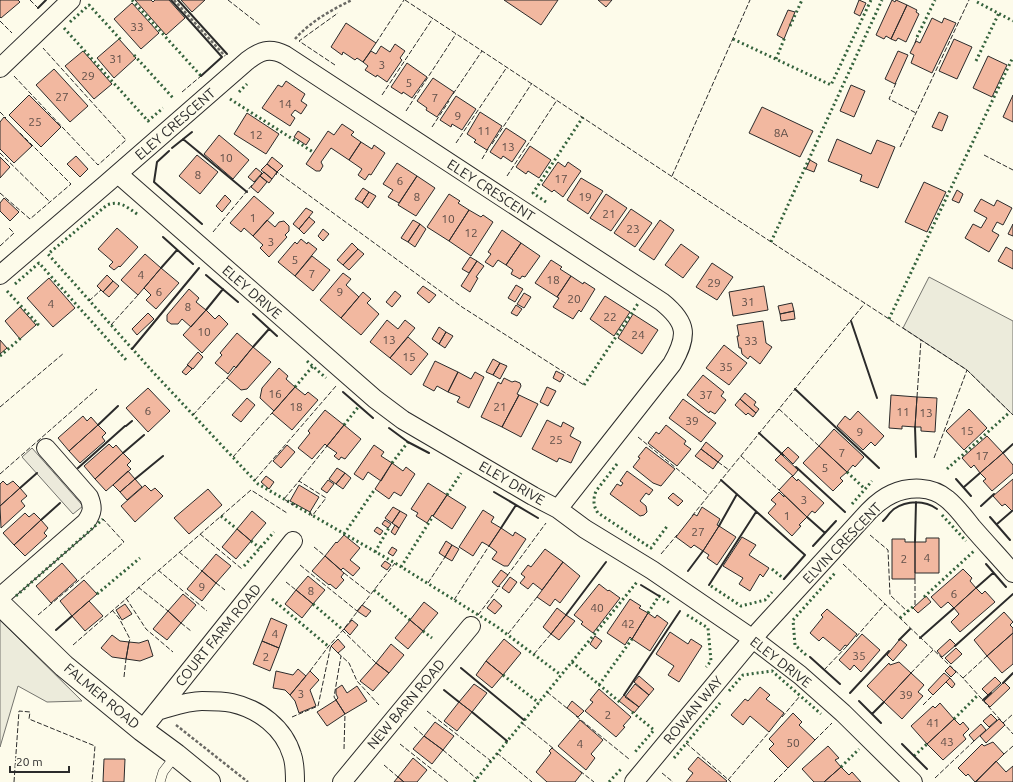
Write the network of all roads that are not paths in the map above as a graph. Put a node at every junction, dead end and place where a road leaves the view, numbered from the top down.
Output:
1 (71, 0) edge
2 (0, 68) edge
3 (118, 174) junction
4 (0, 275) edge
5 (46, 448) dead end
6 (558, 509) junction
7 (293, 541) dead end
8 (1013, 573) edge
9 (0, 597) edge
10 (0, 604) edge
11 (471, 626) dead end
12 (753, 639) junction
13 (157, 711) junction
14 (142, 730) junction
15 (176, 755) junction
16 (160, 782) edge
17 (209, 782) edge
18 (295, 782) edge
19 (342, 782) edge
20 (634, 782) edge
21 (913, 782) edge

1 - 2 street
3 - 4 street, ELEY CRESCENT
3 - 6 street, ELEY DRIVE
3 - 6 street, ELEY CRESCENT
5 - 9 street
6 - 12 street, ELEY DRIVE
7 - 13 street, COURT FARM ROAD
8 - 12 street, ELVIN CRESCENT
10 - 14 main road, FALMER ROAD
11 - 19 street, NEW BARN ROAD
12 - 20 street, ROWAN WAY
12 - 21 street, ELEY DRIVE
13 - 14 street, COURT FARM ROAD
13 - 18 street
14 - 15 main road, FALMER ROAD
15 - 16 lane
15 - 17 main road, FALMER ROAD

